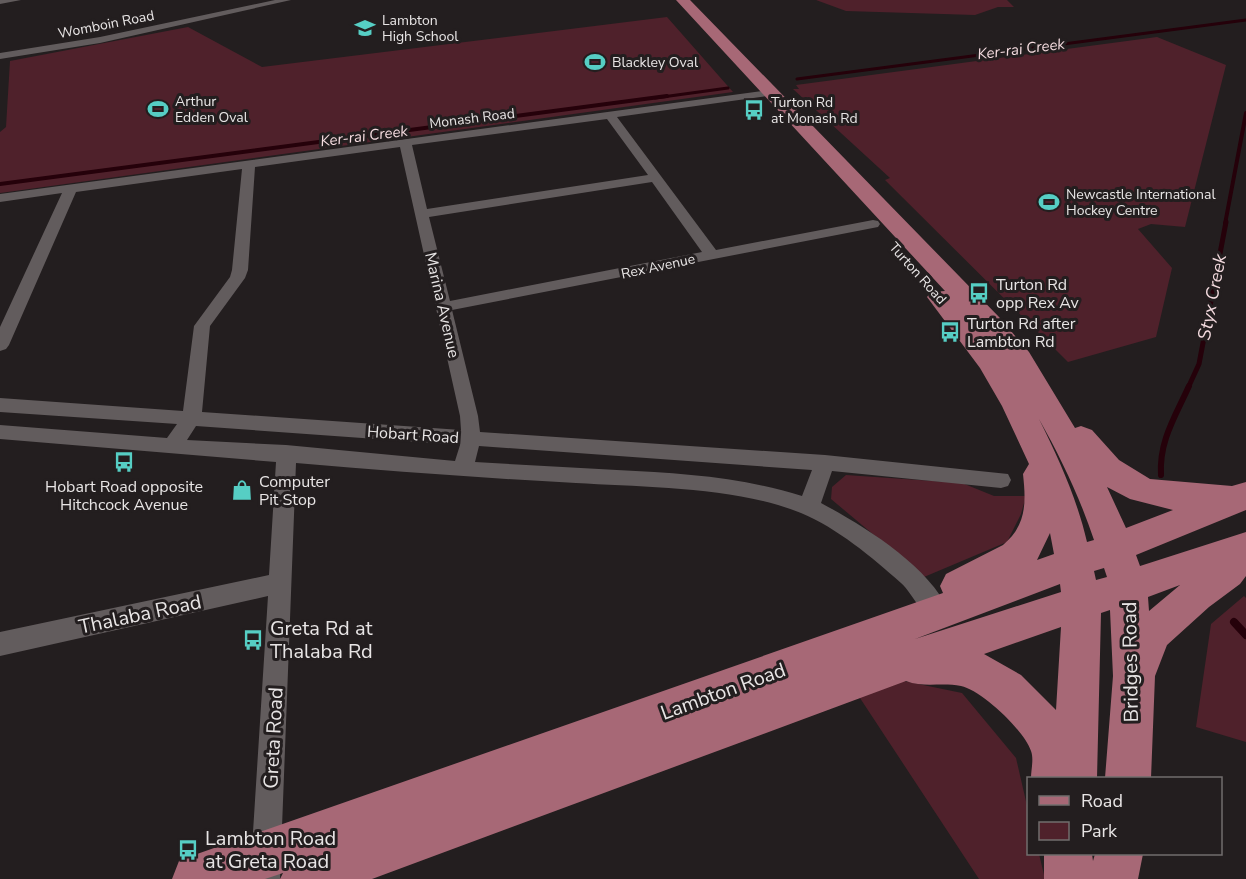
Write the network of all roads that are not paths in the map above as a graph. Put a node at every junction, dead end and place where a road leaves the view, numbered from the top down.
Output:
1 (17, 0) edge
2 (286, 0) edge
3 (0, 2) edge
4 (676, 3) edge
5 (0, 57) edge
6 (762, 94) junction
7 (610, 115) junction
8 (405, 142) junction
9 (249, 164) junction
10 (656, 178) junction
11 (71, 188) junction
12 (0, 198) edge
13 (421, 214) junction
14 (873, 224) junction
15 (711, 254) junction
16 (443, 307) junction
17 (0, 345) edge
18 (1031, 380) junction
19 (0, 405) edge
20 (192, 417) junction
21 (0, 432) edge
22 (471, 438) junction
23 (172, 446) junction
24 (286, 453) junction
25 (1043, 458) junction
26 (825, 463) junction
27 (463, 469) junction
28 (1001, 480) dead end
29 (1241, 497) edge
30 (809, 507) junction
31 (1116, 546) junction
32 (1246, 547) edge
33 (1072, 562) junction
34 (280, 584) junction
35 (1128, 585) junction
36 (1082, 601) junction
37 (937, 611) junction
38 (0, 644) edge
39 (887, 668) junction
40 (1134, 676) junction
41 (1054, 777) edge
42 (1074, 777) edge
43 (1128, 777) edge
44 (1068, 855) edge
45 (1119, 855) edge
46 (279, 871) edge
47 (197, 879) edge
48 (1069, 879) edge
49 (1113, 879) edge

1 - 3 street
2 - 5 street, Womboin Road
4 - 6 main road, Turton Road
6 - 7 street, Monash Road
6 - 14 main road, Turton Road
6 - 18 main road, Turton Road
7 - 8 street, Monash Road
7 - 10 street
8 - 9 street, Monash Road
8 - 13 street, Marina Avenue
9 - 11 street, Monash Road
9 - 20 street
10 - 13 street
10 - 15 street
11 - 12 street, Monash Road
11 - 17 street
13 - 16 street, Marina Avenue
14 - 15 street, Rex Avenue
14 - 25 main road, Turton Road
15 - 16 street, Rex Avenue
16 - 22 street, Marina Avenue
18 - 29 main road
18 - 31 main road, Turton Road
19 - 20 street, Hobart Road
20 - 22 street, Hobart Road
20 - 23 street
21 - 23 street, Hobart Road
22 - 26 street, Hobart Road
22 - 27 street, Marina Avenue
23 - 24 street, Hobart Road
24 - 27 street, Hobart Road
24 - 34 street, Greta Road
25 - 33 main road, Turton Road
25 - 37 main road
26 - 28 street, Hobart Road
26 - 30 street
27 - 30 street, Hobart Road
29 - 31 main road, Lambton Road
30 - 37 street, Hobart Road
31 - 33 main road, Lambton Road
31 - 35 main road, Bridges Road
32 - 35 main road, Lambton Road
32 - 40 main road
33 - 36 main road, Turton Road
33 - 37 main road, Lambton Road
34 - 38 street, Thalaba Road
34 - 46 street, Greta Road
35 - 36 main road, Lambton Road
35 - 40 main road, Bridges Road
36 - 39 main road, Lambton Road
36 - 42 main road
37 - 46 main road, Lambton Road
39 - 41 main road
39 - 46 main road, Lambton Road
40 - 43 main road, Bridges Road
44 - 48 main road
45 - 49 main road
46 - 47 main road, Lambton Road

